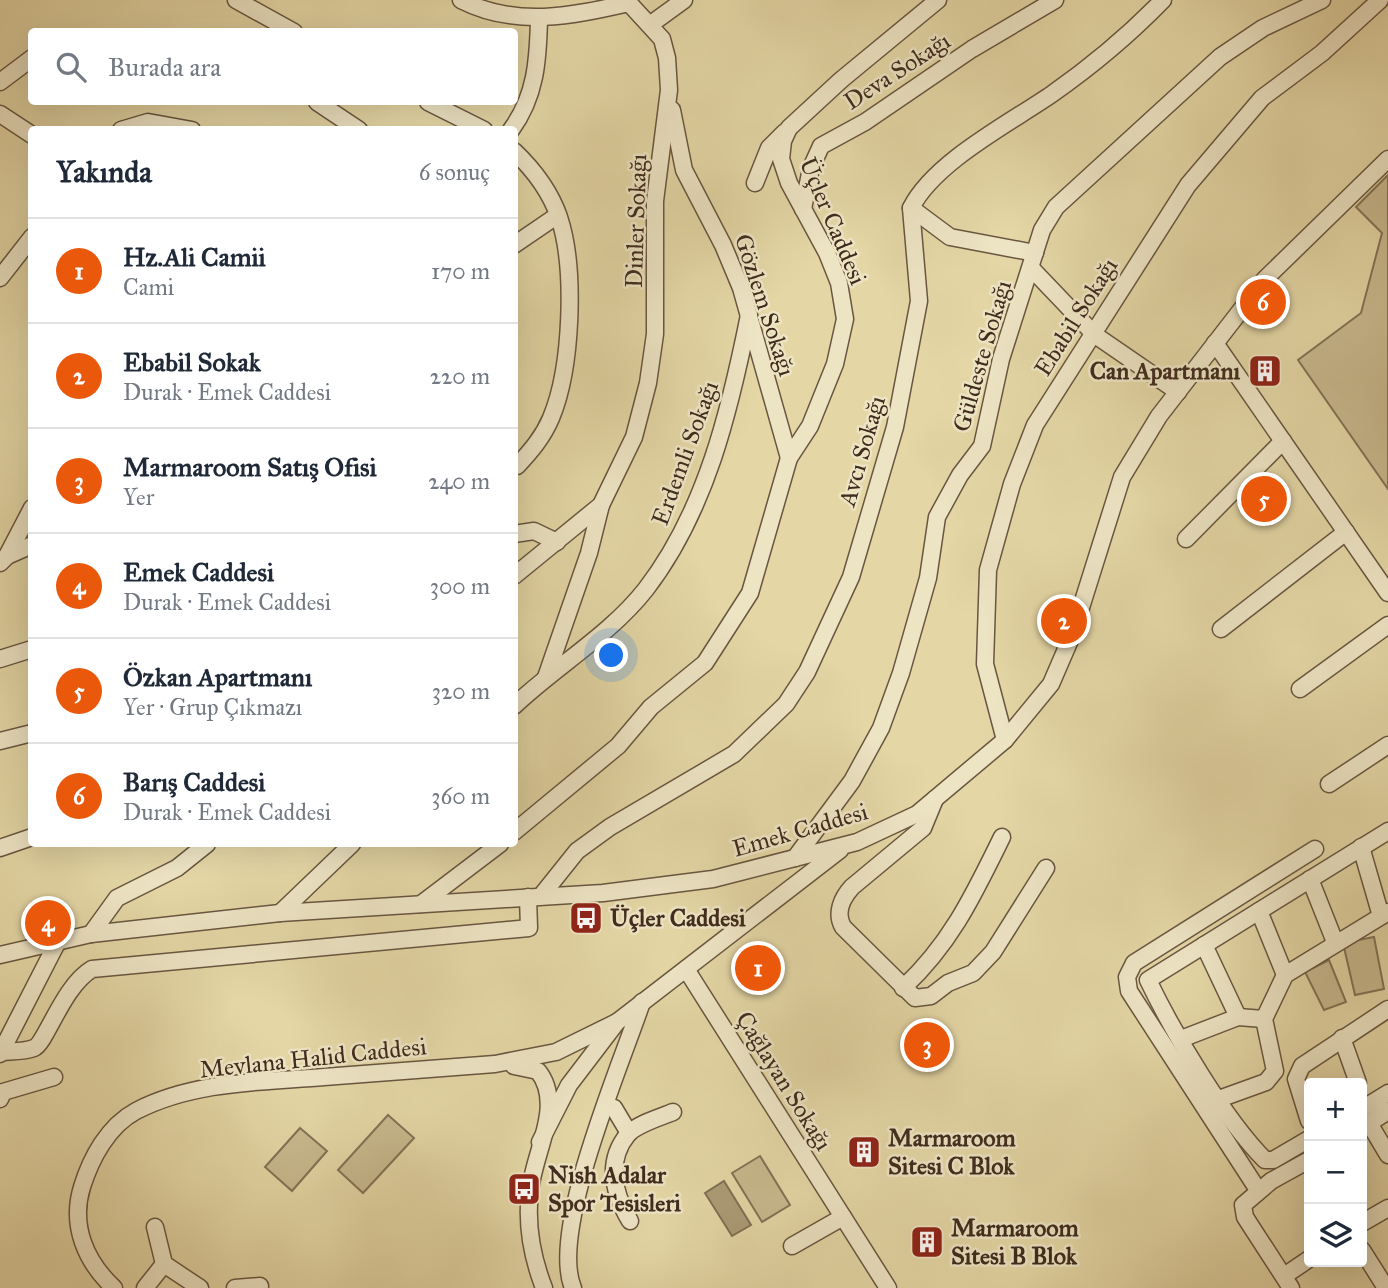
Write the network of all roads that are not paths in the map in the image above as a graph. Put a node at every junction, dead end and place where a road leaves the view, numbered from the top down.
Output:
1 (236, 0) edge
2 (461, 0) edge
3 (684, 0) edge
4 (938, 0) edge
5 (1055, 0) edge
6 (1163, 0) edge
7 (1322, 0) edge
8 (1380, 0) edge
9 (628, 1) edge
10 (539, 19) junction
11 (651, 24) junction
12 (287, 28) edge
13 (28, 61) edge
14 (0, 82) edge
15 (669, 90) junction
16 (322, 105) edge
17 (434, 105) edge
18 (0, 114) edge
19 (134, 126) edge
20 (170, 126) edge
21 (353, 126) edge
22 (476, 126) edge
23 (515, 126) edge
24 (789, 128) junction
25 (28, 132) edge
26 (518, 156) edge
27 (1388, 159) edge
28 (755, 183) dead end
29 (911, 208) junction
30 (803, 209) junction
31 (558, 215) junction
32 (28, 242) edge
33 (518, 242) edge
34 (1033, 261) junction
35 (0, 278) edge
36 (749, 316) junction
37 (1095, 335) junction
38 (1215, 343) junction
39 (1178, 392) junction
40 (1283, 441) junction
41 (789, 458) junction
42 (518, 465) edge
43 (601, 505) junction
44 (28, 515) edge
45 (1346, 532) junction
46 (518, 533) edge
47 (1186, 539) dead end
48 (557, 542) junction
49 (28, 547) edge
50 (28, 555) edge
51 (4, 559) edge
52 (518, 573) edge
53 (1388, 593) edge
54 (1388, 625) edge
55 (1222, 629) dead end
56 (28, 650) edge
57 (0, 659) edge
58 (546, 677) junction
59 (1300, 689) dead end
60 (518, 702) edge
61 (28, 734) edge
62 (1005, 740) junction
63 (0, 741) edge
64 (1388, 745) edge
65 (1329, 784) dead end
66 (936, 797) junction
67 (518, 829) edge
68 (1388, 831) edge
69 (1002, 837) dead end
70 (28, 838) edge
71 (847, 845) junction
72 (203, 847) edge
73 (349, 847) edge
74 (496, 847) edge
75 (0, 848) edge
76 (1361, 848) junction
77 (1315, 849) dead end
78 (794, 858) junction
79 (1046, 868) dead end
80 (1310, 879) junction
81 (534, 896) junction
82 (421, 904) junction
83 (1259, 911) junction
84 (280, 914) junction
85 (1385, 914) edge
86 (91, 933) junction
87 (59, 939) junction
88 (1335, 942) junction
89 (1204, 945) junction
90 (0, 955) edge
91 (686, 969) junction
92 (1285, 975) junction
93 (903, 989) junction
94 (643, 1000) junction
95 (1388, 1009) edge
96 (1237, 1017) junction
97 (1264, 1019) junction
98 (617, 1022) junction
99 (1342, 1038) junction
100 (1181, 1039) junction
101 (0, 1053) edge
102 (553, 1053) junction
103 (495, 1064) junction
104 (54, 1077) dead end
105 (1356, 1078) edge
106 (544, 1079) junction
107 (573, 1081) junction
108 (1388, 1093) edge
109 (0, 1099) edge
110 (1219, 1099) junction
111 (1304, 1105) edge
112 (607, 1106) junction
113 (1367, 1110) edge
114 (1388, 1111) edge
115 (673, 1112) dead end
116 (1367, 1112) edge
117 (1367, 1117) edge
118 (629, 1133) junction
119 (1306, 1141) edge
120 (540, 1142) junction
121 (1388, 1154) edge
122 (1304, 1164) edge
123 (1258, 1190) junction
124 (1388, 1208) edge
125 (843, 1217) junction
126 (1367, 1220) edge
127 (630, 1221) dead end
128 (155, 1227) dead end
129 (792, 1246) dead end
130 (1367, 1258) edge
131 (164, 1264) junction
132 (1304, 1264) edge
133 (1287, 1282) edge
134 (260, 1286) dead end
135 (114, 1288) edge
136 (145, 1288) edge
137 (200, 1288) edge
138 (235, 1288) edge
139 (544, 1288) edge
140 (573, 1288) edge
141 (888, 1288) edge
142 (1386, 1288) edge

1 - 12 street
2 - 10 street, Dinler Sokağı
3 - 11 street
4 - 24 street, Üçler Caddesi
5 - 30 street, Deva Sokağı
6 - 29 street
7 - 34 street, Güldeste Sokağı
8 - 37 street, Ebabil Sokağı
9 - 10 street, Dinler Sokağı
9 - 11 street, Dinler Sokağı
10 - 23 street
11 - 15 street, Dinler Sokağı
13 - 14 street
15 - 36 street, Gözlem Sokağı
15 - 43 street, Dinler Sokağı
16 - 21 street
17 - 22 street
18 - 25 street
19 - 20 street
24 - 28 street
24 - 30 street, Üçler Caddesi
26 - 31 street
27 - 38 street, Emek Caddesi
29 - 34 street
29 - 81 street, Avcı Sokağı
30 - 41 street, Üçler Caddesi
31 - 33 street
31 - 42 street
32 - 35 street
34 - 37 street
34 - 78 street, Güldeste Sokağı
36 - 41 street, Gözlem Sokağı
36 - 58 street, Erdemli Sokağı
37 - 39 street
37 - 62 street, Ebabil Sokağı
38 - 39 street, Emek Caddesi
38 - 40 street
39 - 62 street, Emek Caddesi
40 - 45 street
40 - 47 street
41 - 67 street, Üçler Caddesi
43 - 48 street, Dinler Sokağı
43 - 58 street
44 - 51 street
45 - 53 street
45 - 55 street
46 - 48 street
48 - 52 street, Dinler Sokağı
49 - 51 street
50 - 51 street
54 - 59 street
56 - 57 street
58 - 60 street, Erdemli Sokağı
61 - 63 street
62 - 66 street, Emek Caddesi
64 - 65 street
66 - 71 street, Emek Caddesi
66 - 93 street
68 - 76 street
69 - 93 street
70 - 75 street
71 - 78 street, Emek Caddesi
71 - 91 street
72 - 86 street
73 - 84 street
74 - 82 street
76 - 80 street
76 - 85 street
77 - 123 street
78 - 81 street, Emek Caddesi
79 - 93 street
80 - 83 street
80 - 88 street
81 - 82 street, Emek Caddesi
81 - 101 street
82 - 84 street, Emek Caddesi
83 - 89 street
83 - 92 street
84 - 86 street, Emek Caddesi
85 - 88 street
86 - 87 street, Emek Caddesi
87 - 90 street, Emek Caddesi
87 - 101 street
88 - 92 street
89 - 96 street
89 - 100 street
91 - 94 street
91 - 125 street, Çağlayan Sokağı
92 - 97 street
94 - 98 street
94 - 112 street
95 - 99 street
96 - 97 street
96 - 100 street
97 - 110 street
98 - 102 street, Mevlana Halid Caddesi
98 - 107 street
99 - 105 street
99 - 111 street
100 - 110 street
102 - 103 street, Mevlana Halid Caddesi
102 - 106 street
102 - 107 street
103 - 106 street, Mevlana Halid Caddesi
103 - 135 street, Mevlana Halid Caddesi
104 - 109 street
106 - 107 street
106 - 120 street
107 - 120 street
108 - 113 street
110 - 119 street
112 - 118 street
112 - 140 street
114 - 116 street
115 - 118 street
117 - 121 street
118 - 127 street
120 - 139 street
122 - 123 street
123 - 133 street
124 - 126 street
125 - 129 street
125 - 141 street, Çağlayan Sokağı
128 - 131 street
130 - 142 street
131 - 136 street
131 - 137 street
132 - 133 street
134 - 138 street

